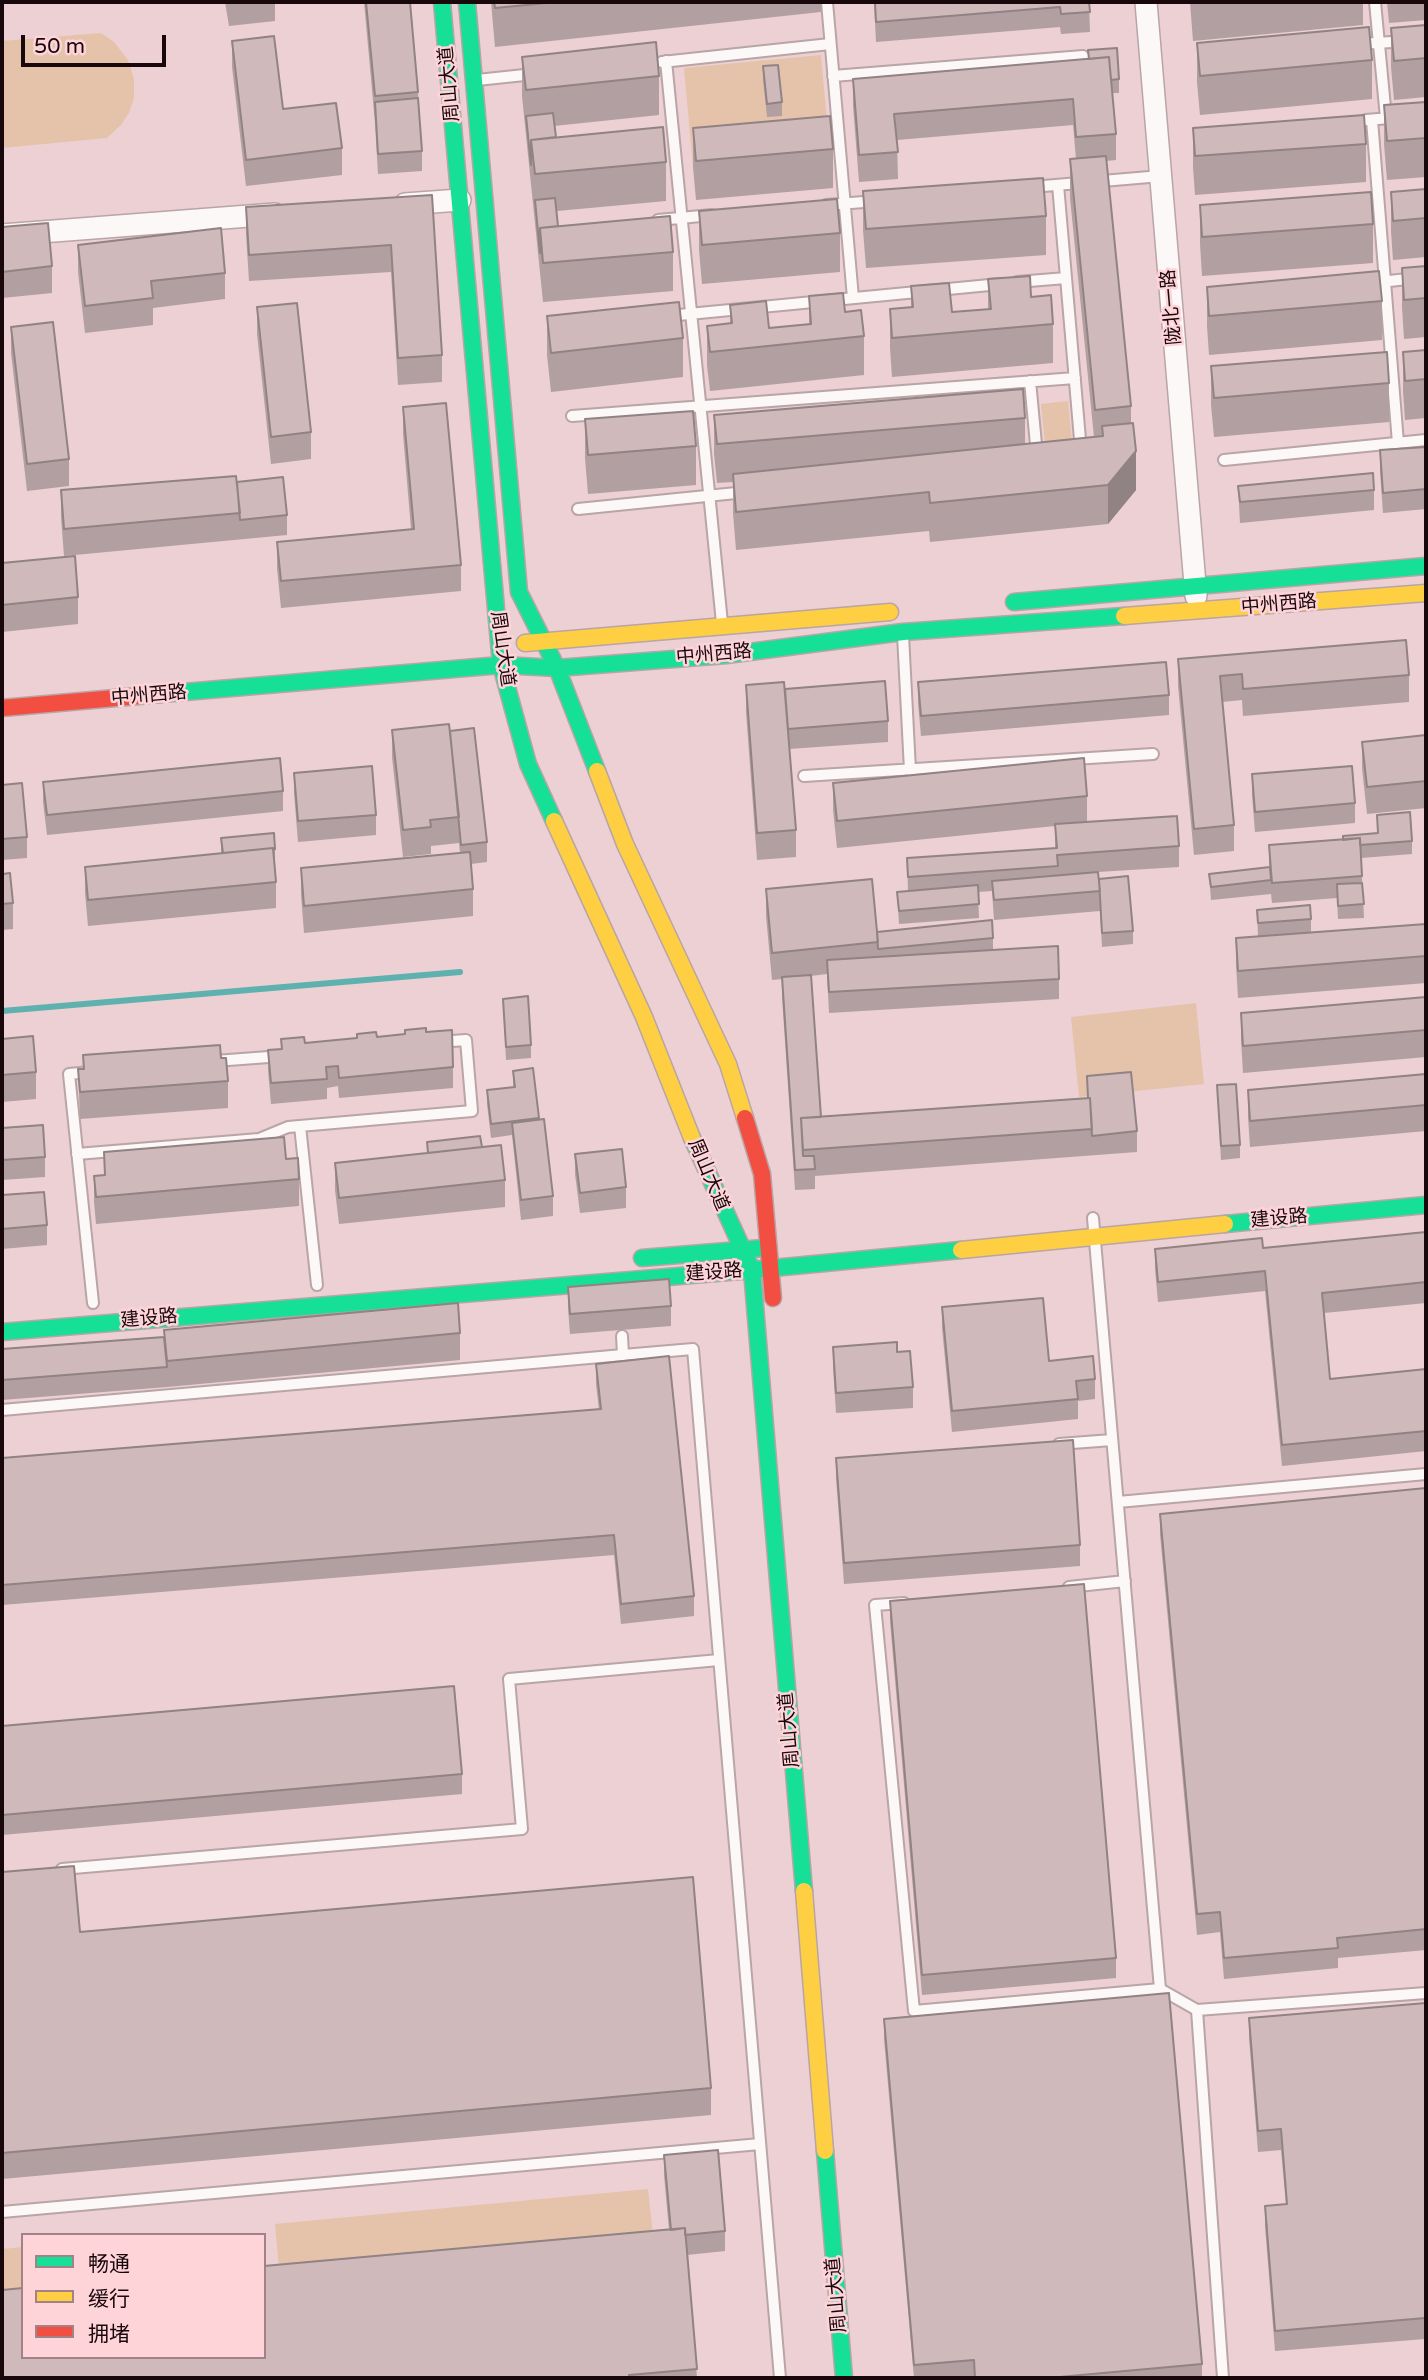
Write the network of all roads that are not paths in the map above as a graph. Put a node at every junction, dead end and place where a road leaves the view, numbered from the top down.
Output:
1 (442, 2) edge
2 (467, 2) edge
3 (827, 2) edge
4 (1146, 2) edge
5 (1375, 2) edge
6 (1426, 40) edge
7 (1379, 43) junction
8 (831, 44) junction
9 (1352, 45) edge
10 (1083, 56) edge
11 (666, 61) junction
12 (652, 63) edge
13 (542, 73) edge
14 (833, 76) junction
15 (473, 80) junction
16 (450, 83) junction
17 (1426, 115) edge
18 (1386, 118) junction
19 (1372, 120) junction
20 (1359, 121) edge
21 (1161, 176) junction
22 (1058, 185) junction
23 (1018, 188) edge
24 (460, 200) junction
25 (884, 200) edge
26 (1385, 201) junction
27 (1365, 203) edge
28 (845, 204) junction
29 (391, 205) edge
30 (817, 206) edge
31 (294, 213) edge
32 (722, 214) edge
33 (681, 218) junction
34 (643, 221) edge
35 (2, 235) edge
36 (1426, 277) edge
37 (1066, 278) junction
38 (1385, 281) junction
39 (1371, 282) edge
40 (853, 298) junction
41 (691, 313) junction
42 (651, 317) edge
43 (1397, 367) junction
44 (1378, 369) edge
45 (1074, 378) junction
46 (1030, 381) junction
47 (700, 407) junction
48 (572, 416) dead end
49 (1426, 440) edge
50 (1398, 443) junction
51 (1224, 460) dead end
52 (1082, 462) edge
53 (1038, 467) edge
54 (764, 491) edge
55 (709, 496) junction
56 (578, 509) dead end
57 (1426, 566) edge
58 (1195, 587) junction
59 (1426, 593) edge
60 (1000, 603) dead end
61 (903, 611) dead end
62 (1198, 612) junction
63 (722, 627) junction
64 (903, 632) junction
65 (545, 641) junction
66 (492, 646) junction
67 (501, 665) junction
68 (557, 668) junction
69 (2, 708) edge
70 (1153, 754) dead end
71 (911, 770) junction
72 (804, 776) dead end
73 (425, 1043) edge
74 (288, 1055) edge
75 (206, 1062) edge
76 (96, 1072) edge
77 (300, 1126) junction
78 (77, 1154) junction
79 (1426, 1205) edge
80 (1093, 1218) dead end
81 (1095, 1236) junction
82 (777, 1247) junction
83 (742, 1250) junction
84 (770, 1267) junction
85 (752, 1270) junction
86 (619, 1274) junction
87 (317, 1285) dead end
88 (93, 1303) dead end
89 (774, 1309) dead end
90 (2, 1332) edge
91 (622, 1336) dead end
92 (623, 1355) junction
93 (2, 1410) edge
94 (1112, 1440) junction
95 (1044, 1445) edge
96 (1426, 1474) edge
97 (1118, 1502) junction
98 (1125, 1581) junction
99 (1055, 1588) edge
100 (917, 1601) edge
101 (719, 1660) junction
102 (57, 1870) edge
103 (1160, 1989) junction
104 (1426, 1993) edge
105 (1196, 2010) junction
106 (760, 2144) junction
107 (2, 2212) edge
108 (780, 2378) edge
109 (844, 2378) edge
110 (1223, 2378) edge

1 - 16 main road, 周山大道
2 - 15 main road, 周山大道
3 - 8 lane
4 - 21 street, 陇北一路
5 - 7 lane
6 - 7 lane
7 - 9 lane
7 - 18 lane
8 - 11 lane
8 - 14 lane
10 - 14 lane
11 - 12 lane
11 - 33 lane
13 - 15 lane
14 - 28 lane
15 - 16 lane
15 - 65 main road, 周山大道
16 - 24 main road, 周山大道
17 - 18 lane
18 - 19 lane
19 - 20 lane
19 - 26 lane
21 - 22 lane
21 - 58 street, 陇北一路
22 - 23 lane
22 - 37 lane
24 - 29 street
24 - 66 main road, 周山大道
25 - 28 lane
26 - 27 lane
26 - 38 lane
28 - 30 lane
28 - 40 lane
31 - 35 street
32 - 33 lane
33 - 34 lane
33 - 41 lane
36 - 38 lane
37 - 40 lane
37 - 45 lane
38 - 39 lane
38 - 43 lane
40 - 41 lane
41 - 42 lane
41 - 47 lane
43 - 44 lane
43 - 50 lane
45 - 46 lane
45 - 52 lane
46 - 47 lane
46 - 53 lane
47 - 48 lane
47 - 55 lane
49 - 50 lane
50 - 51 lane
54 - 55 lane
55 - 56 lane
55 - 63 lane
57 - 58 main road, 中州西路
58 - 60 main road, 中州西路
58 - 62 street, 陇北一路
59 - 62 main road, 中州西路
61 - 63 main road, 中州西路
62 - 64 main road, 中州西路
63 - 65 main road, 中州西路
64 - 68 main road, 中州西路
64 - 71 lane
65 - 66 main road, 中州西路
65 - 68 main road, 周山大道
66 - 67 main road, 周山大道
67 - 68 main road, 中州西路
67 - 69 main road, 中州西路
67 - 83 main road, 周山大道
68 - 82 main road, 周山大道
70 - 71 lane
71 - 72 lane
73 - 77 lane
74 - 75 lane
76 - 78 lane
77 - 78 lane
77 - 87 lane
78 - 88 lane
79 - 81 main road, 建设路
80 - 81 lane
81 - 84 main road, 建设路
81 - 94 lane
82 - 83 main road, 建设路
82 - 84 main road, 周山大道
83 - 85 main road, 周山大道
83 - 86 main road, 建设路
84 - 85 main road, 建设路
84 - 89 main road, 周山大道
85 - 86 main road, 建设路
85 - 109 main road, 周山大道
86 - 90 main road, 建设路
91 - 92 lane
92 - 93 lane
92 - 101 lane
94 - 95 lane
94 - 97 lane
96 - 97 lane
97 - 98 lane
98 - 99 lane
98 - 103 lane
100 - 103 lane
101 - 102 lane
101 - 106 lane
103 - 105 lane
104 - 105 lane
105 - 110 lane
106 - 107 lane
106 - 108 lane

